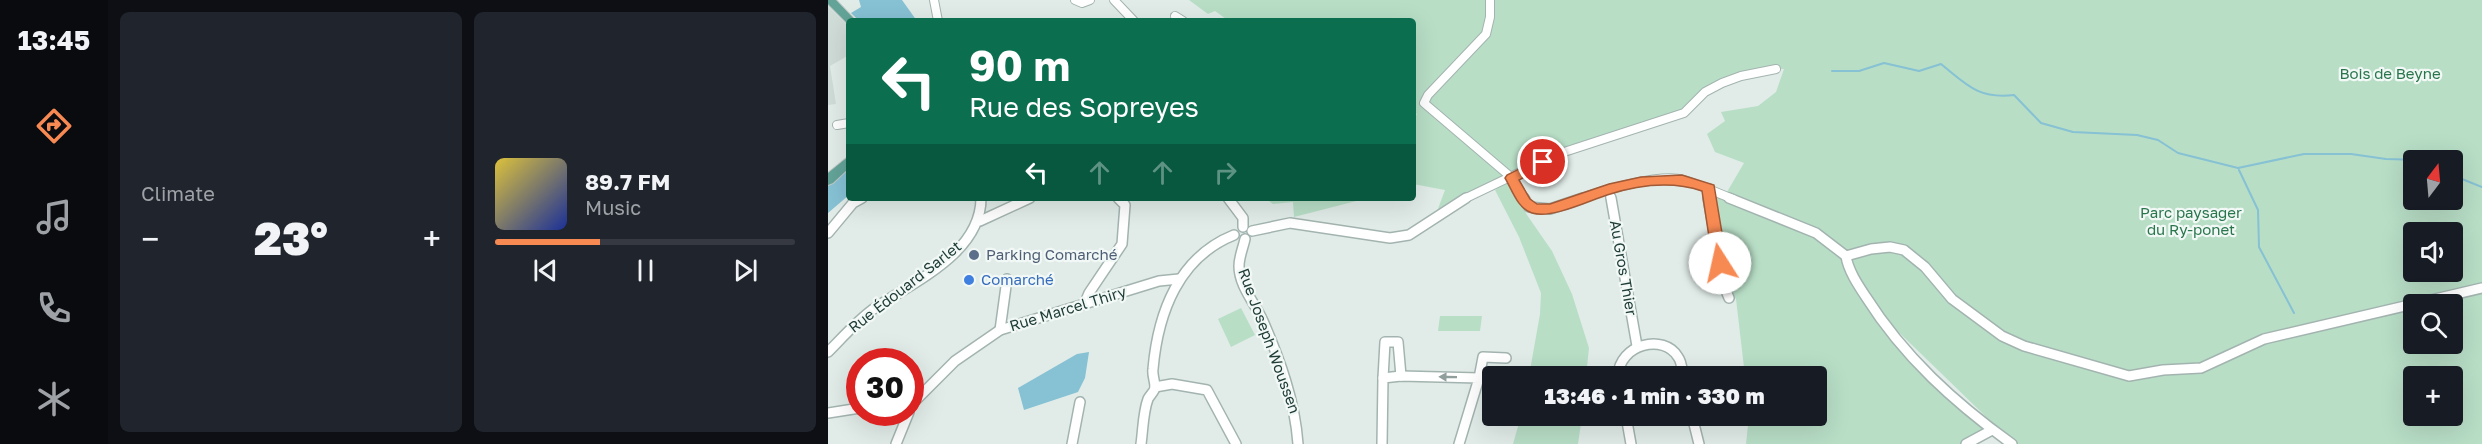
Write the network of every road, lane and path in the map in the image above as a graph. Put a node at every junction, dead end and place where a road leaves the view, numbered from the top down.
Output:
1 (830, 0) edge
2 (934, 0) edge
3 (1075, 0) edge
4 (1090, 0) edge
5 (1114, 0) edge
6 (1490, 0) edge
7 (1175, 16) dead end
8 (848, 18) edge
9 (937, 18) edge
10 (1131, 18) edge
11 (1178, 18) edge
12 (1776, 69) dead end
13 (846, 124) edge
14 (837, 125) dead end
15 (846, 164) edge
16 (1512, 178) junction
17 (828, 180) edge
18 (1709, 188) junction
19 (1609, 189) junction
20 (857, 201) edge
21 (981, 201) edge
22 (1023, 201) edge
23 (1121, 201) edge
24 (1230, 201) edge
25 (980, 221) junction
26 (1247, 229) junction
27 (828, 233) edge
28 (1234, 235) junction
29 (1245, 239) junction
30 (1846, 256) junction
31 (1007, 279) dead end
32 (1179, 279) junction
33 (2482, 288) edge
34 (1729, 298) dead end
35 (1083, 305) junction
36 (1000, 330) junction
37 (1636, 346) junction
38 (828, 352) edge
39 (1506, 358) dead end
40 (1618, 366) edge
41 (1681, 366) edge
42 (1401, 376) junction
43 (1383, 378) junction
44 (1479, 378) junction
45 (1155, 387) junction
46 (924, 393) edge
47 (1080, 402) dead end
48 (846, 410) edge
49 (828, 413) edge
50 (903, 426) edge
51 (1628, 426) edge
52 (1694, 426) edge
53 (1992, 430) junction
54 (896, 444) edge
55 (1072, 444) edge
56 (1141, 444) edge
57 (1236, 444) edge
58 (1299, 444) edge
59 (1382, 444) edge
60 (1459, 444) edge
61 (1631, 444) edge
62 (1699, 444) edge
63 (1966, 444) edge
64 (2012, 444) edge

1 - 8 main road
2 - 9 street
3 - 4 street
5 - 10 street
6 - 16 street
7 - 11 street
12 - 16 street
13 - 14 street
15 - 17 main road
16 - 19 street
16 - 26 street
18 - 19 street
18 - 30 street
18 - 34 street
19 - 37 street, Au Gros Thier
20 - 27 street
21 - 25 street
22 - 25 street
23 - 35 street
24 - 26 street
25 - 38 street, Rue Édouard Sarlet
26 - 28 street
26 - 29 street
28 - 29 street
28 - 32 street
29 - 58 street, Rue Joseph Woussen
30 - 33 street
30 - 53 street
31 - 36 street
32 - 35 street, Rue Marcel Thiry
32 - 45 street
35 - 36 street, Rue Marcel Thiry
36 - 46 street, Rue Marcel Thiry
37 - 40 street
37 - 41 street
39 - 44 street
42 - 43 street
42 - 43 street
44 -> 42 street
43 - 59 street
44 - 60 street
45 - 56 street
45 - 57 street
47 - 55 street
48 - 49 street
50 - 54 street
51 - 61 street
52 - 62 street
53 - 63 street
53 - 64 street

